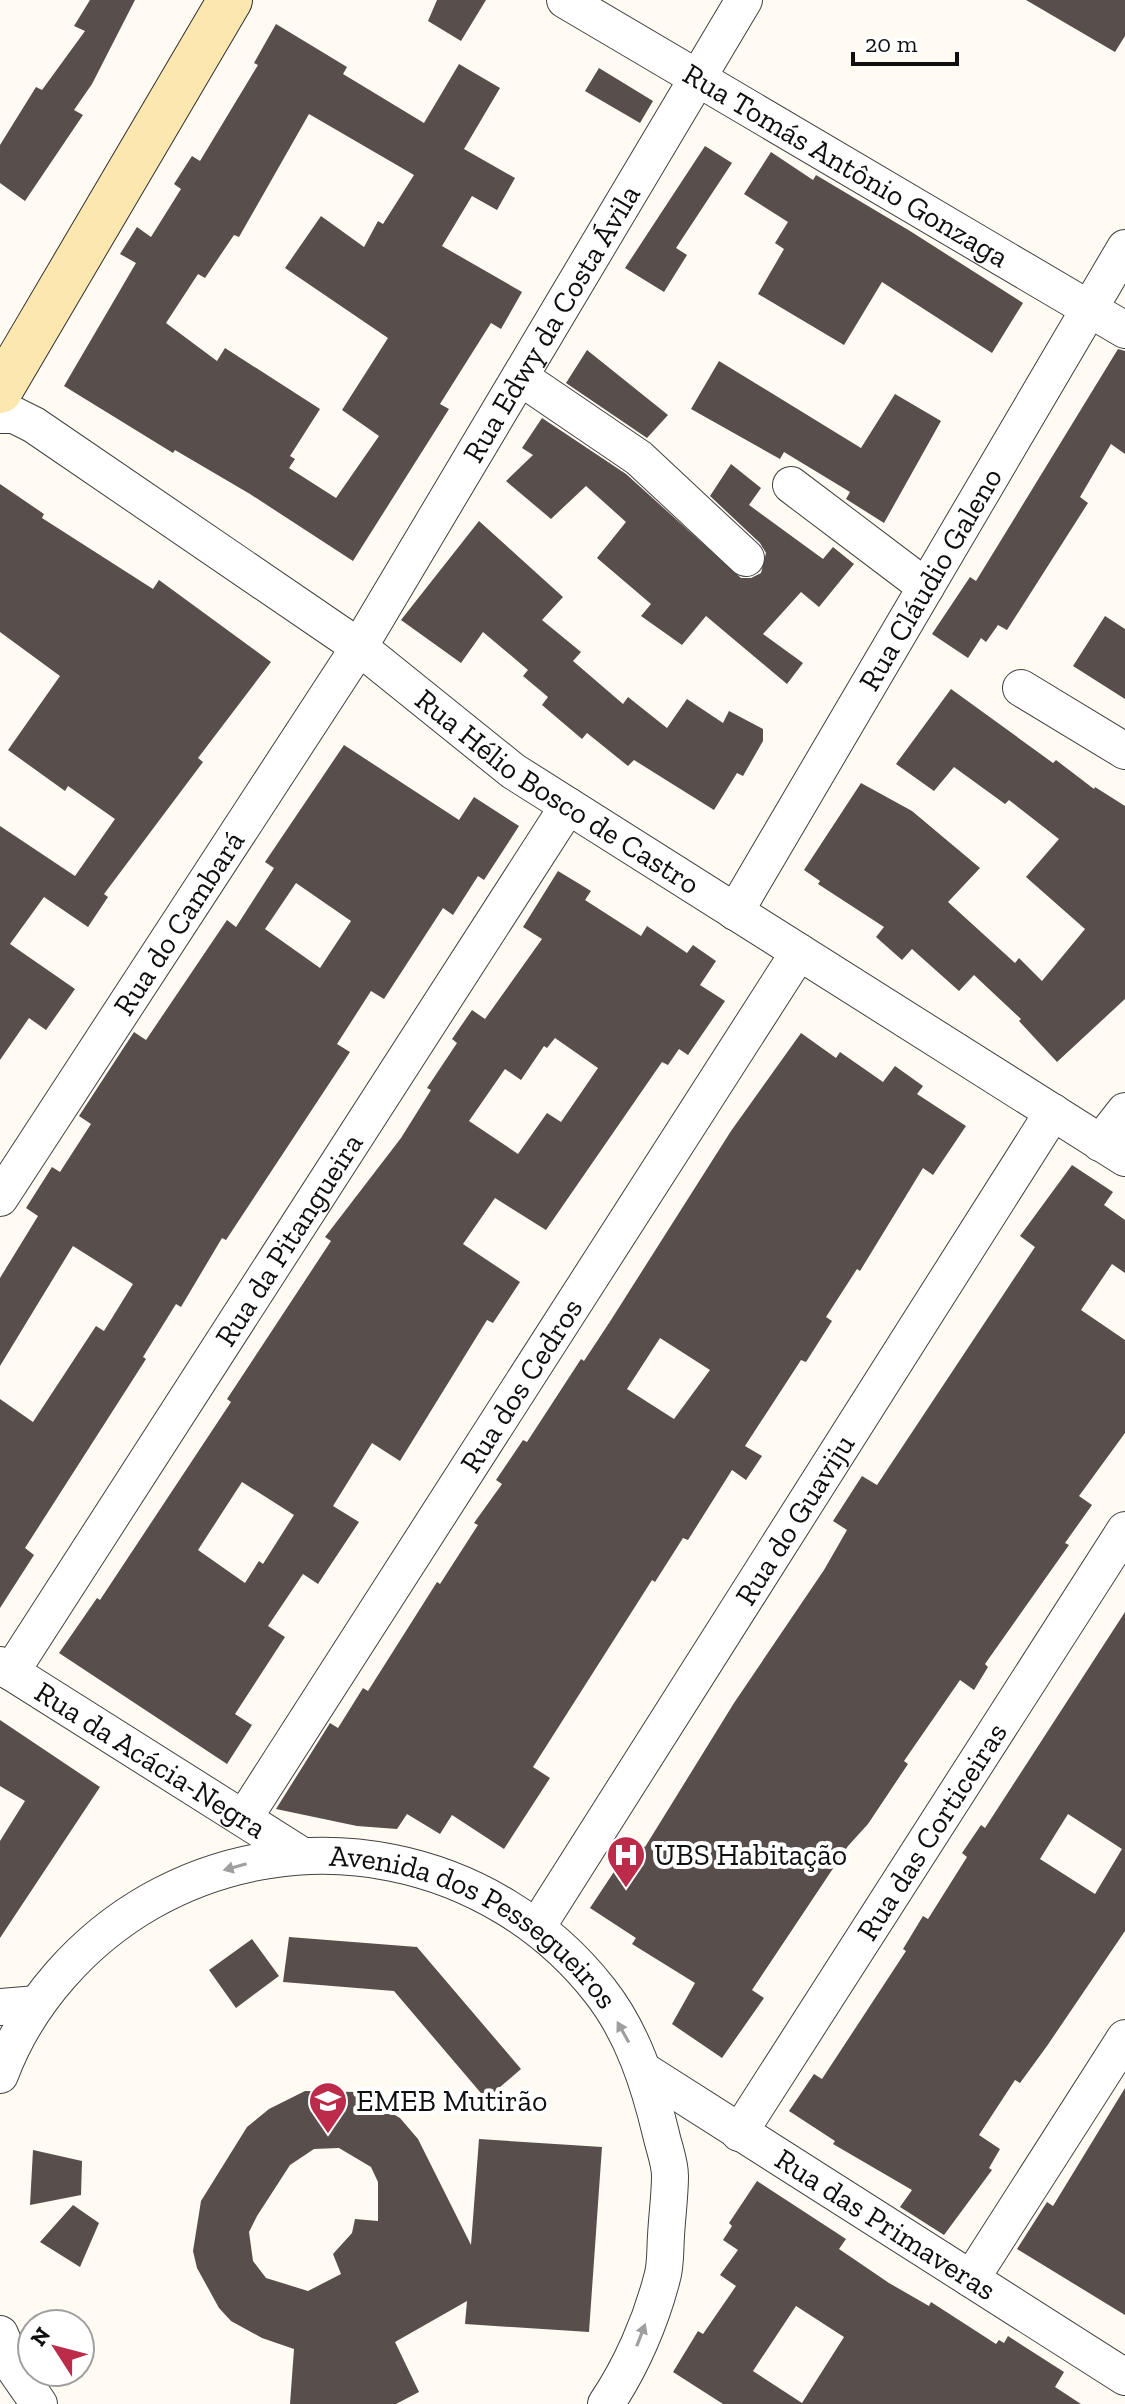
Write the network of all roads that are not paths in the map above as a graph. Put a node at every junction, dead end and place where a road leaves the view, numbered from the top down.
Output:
1 (230, 0) edge
2 (565, 0) edge
3 (744, 0) edge
4 (698, 78) junction
5 (1125, 248) edge
6 (1089, 309) junction
7 (1125, 330) edge
8 (520, 377) junction
9 (0, 391) edge
10 (0, 415) edge
11 (791, 485) dead end
12 (746, 558) dead end
13 (926, 587) junction
14 (359, 647) junction
15 (1021, 688) dead end
16 (1125, 751) edge
17 (568, 806) junction
18 (735, 912) junction
19 (799, 952) junction
20 (1125, 1111) edge
21 (1053, 1112) junction
22 (1113, 1150) edge
23 (0, 1198) edge
24 (1125, 1530) edge
25 (6, 1668) edge
26 (244, 1818) junction
27 (301, 1855) junction
28 (537, 1927) junction
29 (37, 2004) junction
30 (0, 2007) edge
31 (1125, 2038) edge
32 (2, 2055) edge
33 (646, 2072) junction
34 (739, 2133) junction
35 (971, 2279) junction
36 (0, 2334) edge
37 (7, 2363) edge
38 (1125, 2377) edge
39 (631, 2388) edge
40 (39, 2404) edge
41 (606, 2404) edge

1 - 9 main road
2 - 4 street, Rua Tomás Antônio Gonzaga
3 - 4 street, Rua Edwy da Costa Ávila
4 - 6 street, Rua Tomás Antônio Gonzaga
4 - 8 street, Rua Edwy da Costa Ávila
5 - 6 street, Rua Cláudio Galeno
6 - 7 street, Rua Tomás Antônio Gonzaga
6 - 13 street, Rua Cláudio Galeno
8 - 12 street
8 - 14 street, Rua Edwy da Costa Ávila
10 - 14 street, Rua Hélio Bosco de Castro
11 - 13 street
13 - 18 street, Rua Cláudio Galeno
14 - 17 street, Rua Hélio Bosco de Castro
14 - 23 street, Rua do Cambará
15 - 16 street
17 - 18 street, Rua Hélio Bosco de Castro
17 - 25 street, Rua da Pitangueira
18 - 19 street, Rua Hélio Bosco de Castro
19 - 21 street, Rua Hélio Bosco de Castro
19 - 26 street, Rua dos Cedros
20 - 22 street
21 - 22 street, Rua Hélio Bosco de Castro
21 - 28 street, Rua do Guaviju
24 - 34 street, Rua das Corticeiras
25 - 26 street, Rua da Acácia-Negra
26 - 27 street, Rua da Acácia-Negra
27 - 28 street, Avenida dos Pessegueiros
27 -> 29 street, Avenida dos Pessegueiros
33 -> 28 street, Avenida dos Pessegueiros
29 - 30 street
29 - 32 street, Avenida dos Pessegueiros
31 - 35 street
33 - 34 street, Rua das Primaveras
39 -> 33 street, Avenida dos Pessegueiros
34 - 35 street, Rua das Primaveras
35 - 38 street, Rua das Primaveras
36 - 37 street
37 - 40 street
39 - 41 street, Avenida dos Pessegueiros

